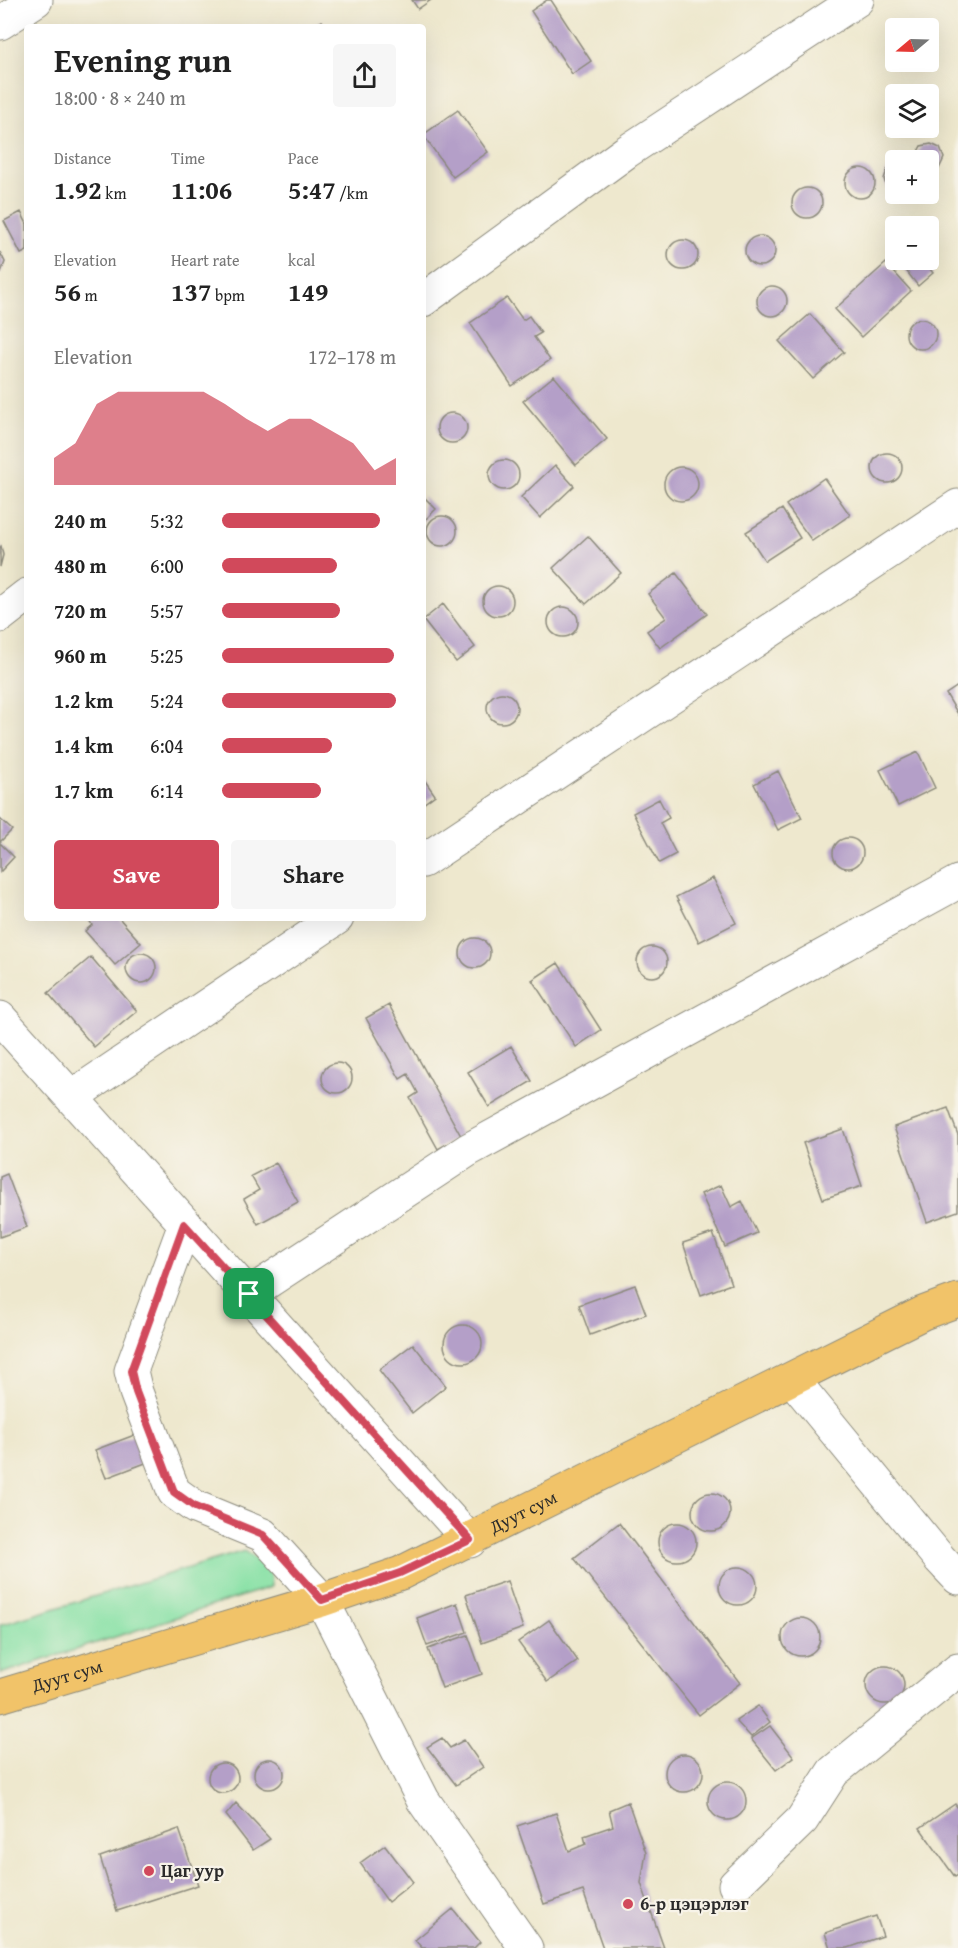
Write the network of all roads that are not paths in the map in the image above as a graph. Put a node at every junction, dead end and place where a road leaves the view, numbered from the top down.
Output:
1 (36, 0) edge
2 (857, 0) edge
3 (0, 24) edge
4 (426, 298) edge
5 (958, 506) edge
6 (24, 597) edge
7 (0, 616) edge
8 (426, 859) edge
9 (958, 882) edge
10 (333, 921) edge
11 (0, 1018) edge
12 (70, 1097) junction
13 (184, 1224) junction
14 (249, 1294) junction
15 (958, 1300) edge
16 (793, 1380) junction
17 (470, 1540) junction
18 (958, 1578) edge
19 (322, 1600) junction
20 (958, 1670) edge
21 (0, 1696) edge
22 (735, 1885) dead end
23 (526, 1948) edge

1 - 3 street
2 - 4 street
5 - 8 street
6 - 7 street
9 - 14 street
10 - 12 street
11 - 12 street
12 - 13 street
13 - 14 street
13 - 19 street
14 - 17 street
15 - 16 main road, Дуут сум
16 - 17 main road, Дуут сум
16 - 18 street
17 - 19 main road, Дуут сум
19 - 21 main road, Дуут сум
19 - 23 street
20 - 22 street

